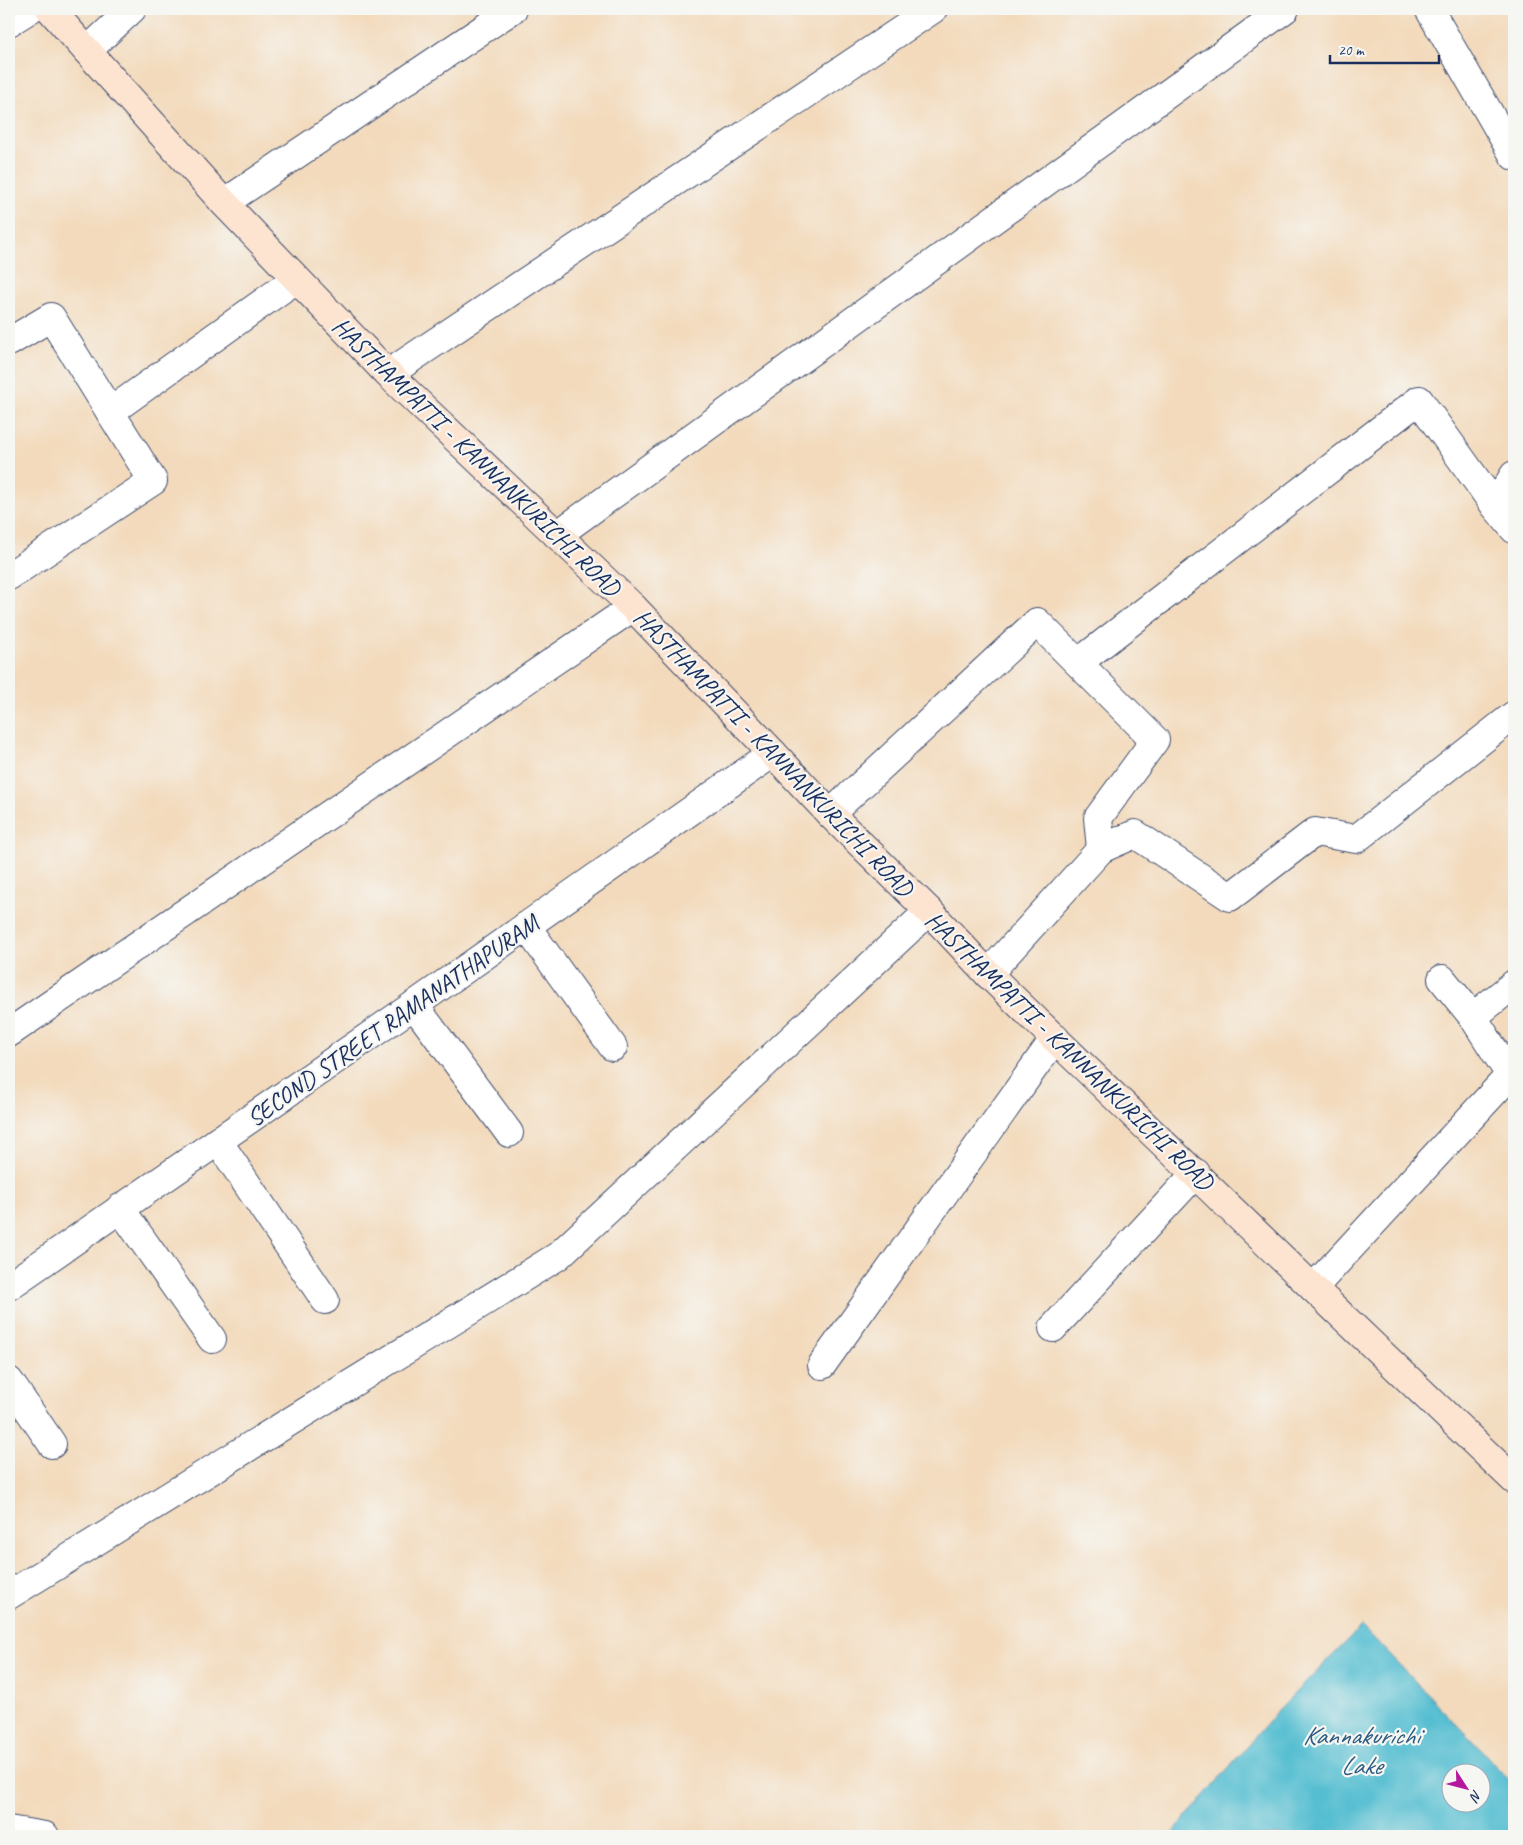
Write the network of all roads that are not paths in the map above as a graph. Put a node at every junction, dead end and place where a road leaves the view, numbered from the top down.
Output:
1 (30, 9) edge
2 (50, 9) edge
3 (132, 9) edge
4 (513, 9) edge
5 (933, 9) edge
6 (1285, 9) edge
7 (1429, 9) edge
8 (9, 22) edge
9 (87, 51) junction
10 (1514, 156) edge
11 (224, 203) junction
12 (296, 278) junction
13 (9, 342) edge
14 (388, 374) junction
15 (110, 412) junction
16 (1514, 476) edge
17 (1495, 506) junction
18 (1514, 529) edge
19 (557, 535) junction
20 (9, 576) edge
21 (633, 607) junction
22 (1079, 662) junction
23 (1514, 715) edge
24 (773, 753) junction
25 (830, 814) junction
26 (1101, 849) junction
27 (929, 911) junction
28 (526, 926) junction
29 (988, 974) junction
30 (1442, 979) dead end
31 (1514, 984) edge
32 (414, 1005) junction
33 (1473, 1017) junction
34 (9, 1033) edge
35 (1056, 1038) junction
36 (613, 1046) dead end
37 (509, 1133) dead end
38 (218, 1141) junction
39 (1196, 1173) junction
40 (120, 1208) junction
41 (9, 1286) edge
42 (1313, 1288) junction
43 (325, 1300) dead end
44 (1053, 1328) dead end
45 (212, 1339) dead end
46 (822, 1365) dead end
47 (9, 1381) edge
48 (52, 1444) dead end
49 (1514, 1480) edge
50 (9, 1595) edge
51 (9, 1830) edge
52 (45, 1836) edge

1 - 8 street
2 - 9 main road, HASTHAMPATTI - KANNANKURICHI ROAD
3 - 9 street
4 - 11 street
5 - 14 street
6 - 19 street
7 - 10 street
9 - 11 main road, HASTHAMPATTI - KANNANKURICHI ROAD
11 - 12 main road, HASTHAMPATTI - KANNANKURICHI ROAD
12 - 14 main road, HASTHAMPATTI - KANNANKURICHI ROAD
12 - 15 street
13 - 15 street
14 - 19 main road, HASTHAMPATTI - KANNANKURICHI ROAD
15 - 20 street
16 - 17 street
17 - 18 street
17 - 22 street
19 - 21 main road, HASTHAMPATTI - KANNANKURICHI ROAD
21 - 24 main road, HASTHAMPATTI - KANNANKURICHI ROAD
21 - 34 street
22 - 25 street
22 - 26 street
23 - 26 street
24 - 25 main road, HASTHAMPATTI - KANNANKURICHI ROAD
24 - 28 street, SECOND STREET RAMANATHAPURAM
25 - 27 main road, HASTHAMPATTI - KANNANKURICHI ROAD
26 - 29 street
27 - 29 main road, HASTHAMPATTI - KANNANKURICHI ROAD
27 - 50 street
28 - 32 street, SECOND STREET RAMANATHAPURAM
28 - 36 street
29 - 35 main road, HASTHAMPATTI - KANNANKURICHI ROAD
30 - 33 street
31 - 33 street
32 - 37 street
32 - 38 street, SECOND STREET RAMANATHAPURAM
33 - 42 street
35 - 39 main road, HASTHAMPATTI - KANNANKURICHI ROAD
35 - 46 street
38 - 40 street, SECOND STREET RAMANATHAPURAM
38 - 43 street
39 - 42 main road, HASTHAMPATTI - KANNANKURICHI ROAD
39 - 44 street
40 - 41 street, SECOND STREET RAMANATHAPURAM
40 - 45 street
42 - 49 main road, HASTHAMPATTI - KANNANKURICHI ROAD
47 - 48 street
51 - 52 street

